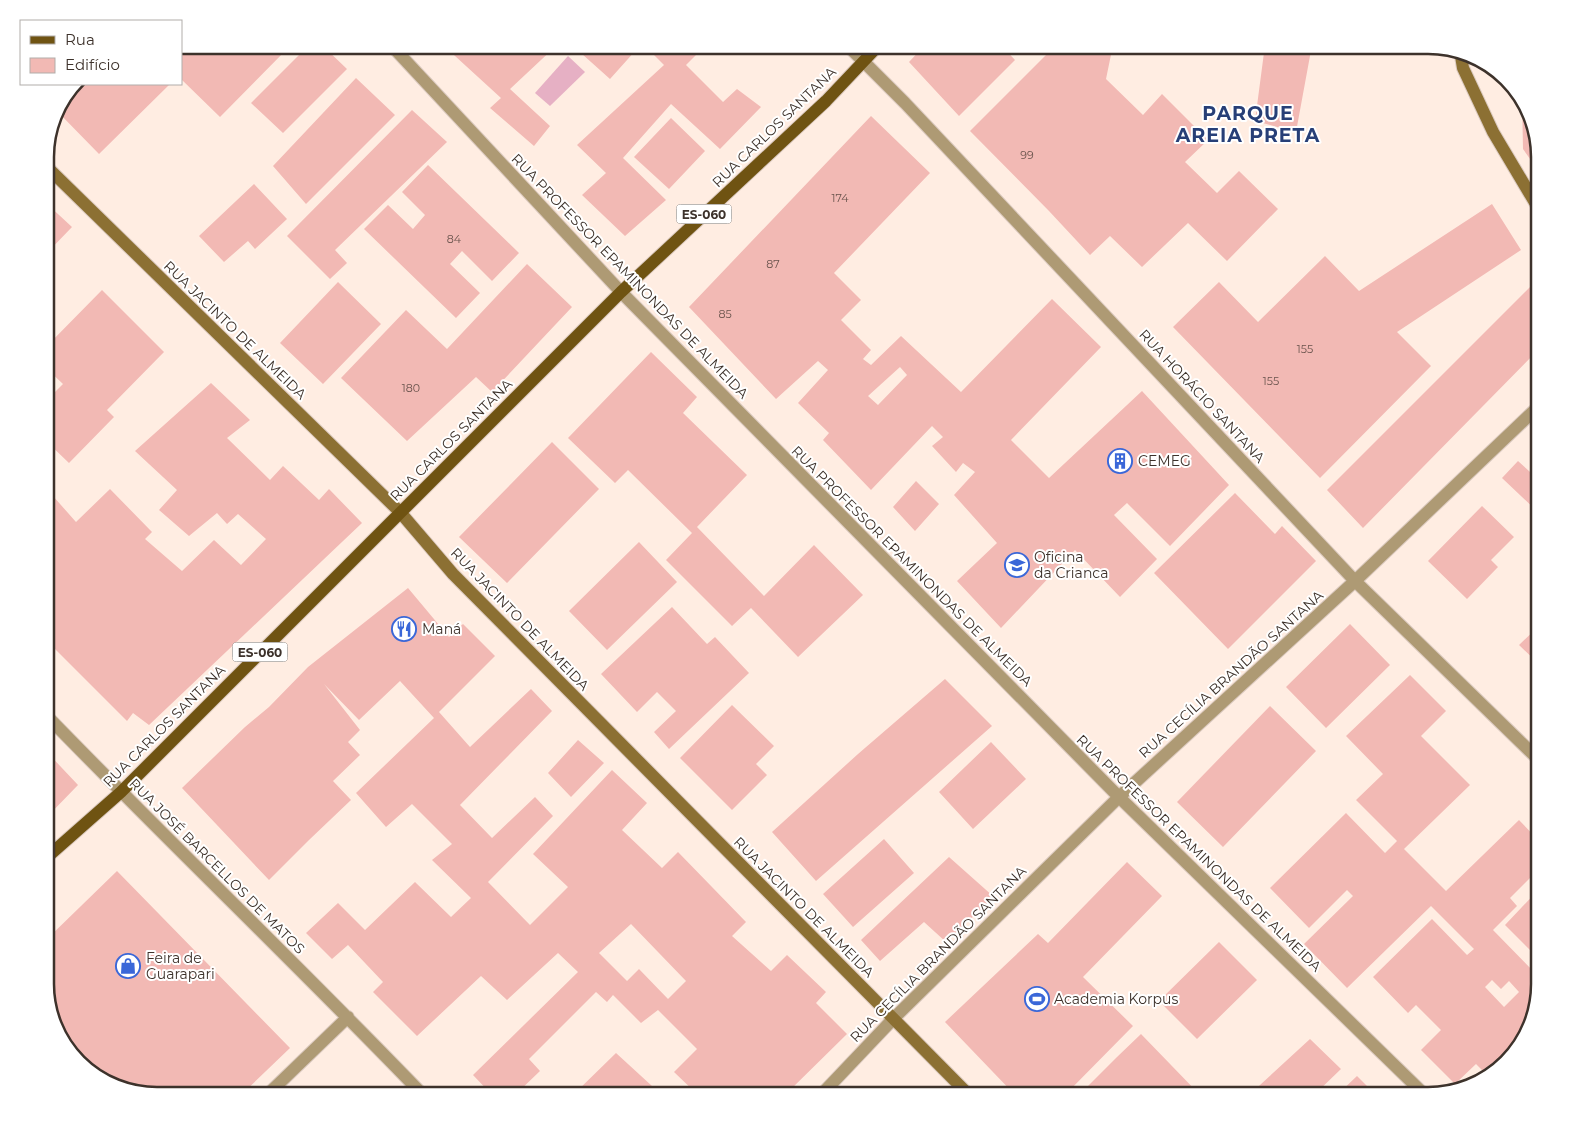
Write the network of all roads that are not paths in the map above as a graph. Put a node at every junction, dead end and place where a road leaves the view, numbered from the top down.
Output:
1 (399, 54) edge
2 (857, 54) edge
3 (871, 54) edge
4 (1462, 59) edge
5 (864, 61) junction
6 (54, 175) edge
7 (1531, 196) edge
8 (621, 292) junction
9 (1531, 414) edge
10 (400, 512) junction
11 (1356, 581) junction
12 (54, 723) edge
13 (1531, 752) edge
14 (121, 792) junction
15 (1119, 797) junction
16 (54, 851) edge
17 (348, 1017) junction
18 (894, 1018) junction
19 (275, 1087) edge
20 (415, 1087) edge
21 (829, 1087) edge
22 (961, 1087) edge
23 (1417, 1087) edge

1 - 8 street, RUA PROFESSOR EPAMINONDAS DE ALMEIDA
2 - 5 street, RUA HORÁCIO SANTANA
3 - 5 main road, RUA CARLOS SANTANA / ES-060
4 - 7 street
5 - 8 main road, RUA CARLOS SANTANA / ES-060
5 - 11 street, RUA HORÁCIO SANTANA
6 - 10 street, RUA JACINTO DE ALMEIDA
8 - 10 main road, RUA CARLOS SANTANA / ES-060
8 - 15 street, RUA PROFESSOR EPAMINONDAS DE ALMEIDA
9 - 11 street, RUA CECÍLIA BRANDÃO SANTANA
10 - 14 main road, RUA CARLOS SANTANA / ES-060
10 - 18 street, RUA JACINTO DE ALMEIDA
11 - 13 street, RUA HORÁCIO SANTANA
11 - 15 street, RUA CECÍLIA BRANDÃO SANTANA
12 - 14 street, RUA JOSÉ BARCELLOS DE MATOS
14 - 16 main road, RUA CARLOS SANTANA / ES-060
14 - 17 street, RUA JOSÉ BARCELLOS DE MATOS
15 - 18 street, RUA CECÍLIA BRANDÃO SANTANA
15 - 23 street, RUA PROFESSOR EPAMINONDAS DE ALMEIDA
17 - 19 street
17 - 20 street, RUA JOSÉ BARCELLOS DE MATOS
18 - 21 street, RUA CECÍLIA BRANDÃO SANTANA
18 - 22 street, RUA JACINTO DE ALMEIDA

